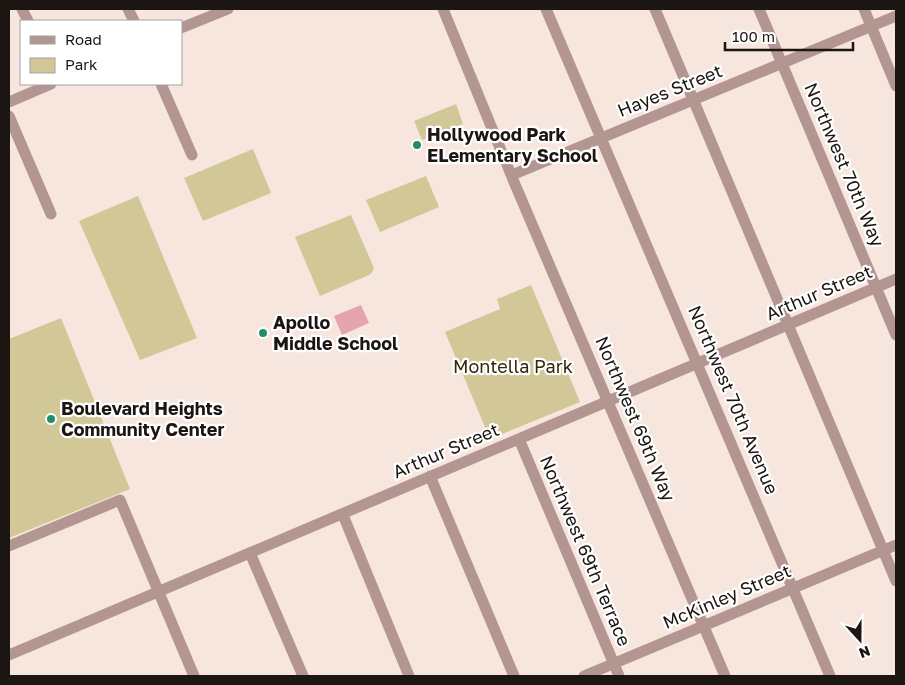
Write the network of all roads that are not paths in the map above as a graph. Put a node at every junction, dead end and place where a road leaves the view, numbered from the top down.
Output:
1 (228, 9) edge
2 (443, 9) edge
3 (546, 9) edge
4 (655, 9) edge
5 (759, 9) edge
6 (864, 9) edge
7 (896, 16) edge
8 (871, 27) junction
9 (182, 28) edge
10 (782, 64) junction
11 (49, 85) edge
12 (161, 85) edge
13 (896, 86) edge
14 (694, 100) junction
15 (9, 102) edge
16 (9, 116) edge
17 (602, 138) junction
18 (192, 155) dead end
19 (512, 175) junction
20 (51, 214) dead end
21 (896, 279) edge
22 (876, 288) junction
23 (788, 324) junction
24 (896, 335) edge
25 (699, 362) junction
26 (608, 401) junction
27 (519, 440) junction
28 (430, 476) junction
29 (343, 515) junction
30 (896, 545) edge
31 (9, 546) edge
32 (883, 550) junction
33 (250, 553) junction
34 (896, 581) edge
35 (793, 588) junction
36 (158, 591) junction
37 (704, 626) junction
38 (9, 655) edge
39 (614, 663) junction
40 (194, 676) edge
41 (303, 676) edge
42 (409, 676) edge
43 (514, 676) edge
44 (584, 676) edge
45 (619, 676) edge
46 (725, 676) edge
47 (830, 676) edge

1 - 9 street
2 - 19 street, Northwest 69th Way
3 - 17 street, Northwest 70th Avenue
4 - 14 street
5 - 10 street, Northwest 70th Way
6 - 8 street
7 - 8 street, Hayes Street
8 - 10 street, Hayes Street
8 - 13 street
10 - 14 street, Hayes Street
10 - 22 street, Northwest 70th Way
11 - 15 street
12 - 18 street
14 - 17 street, Hayes Street
14 - 23 street
16 - 20 street
17 - 19 street, Hayes Street
17 - 25 street, Northwest 70th Avenue
19 - 26 street, Northwest 69th Way
21 - 22 street, Arthur Street
22 - 23 street, Arthur Street
22 - 24 street, Northwest 70th Way
23 - 25 street, Arthur Street
23 - 32 street
25 - 26 street, Arthur Street
25 - 35 street, Northwest 70th Avenue
26 - 27 street, Arthur Street
26 - 37 street, Northwest 69th Way
27 - 28 street, Arthur Street
27 - 39 street, Northwest 69th Terrace
28 - 29 street, Arthur Street
28 - 43 street
29 - 33 street, Arthur Street
29 - 42 street
30 - 32 street, McKinley Street
31 - 36 street
32 - 34 street
32 - 35 street, McKinley Street
33 - 36 street, Arthur Street
33 - 41 street
35 - 37 street, McKinley Street
35 - 47 street, Northwest 70th Avenue
36 - 38 street, Arthur Street
36 - 40 street
37 - 39 street, McKinley Street
37 - 46 street, Northwest 69th Way
39 - 44 street, McKinley Street
39 - 45 street, Northwest 69th Terrace

